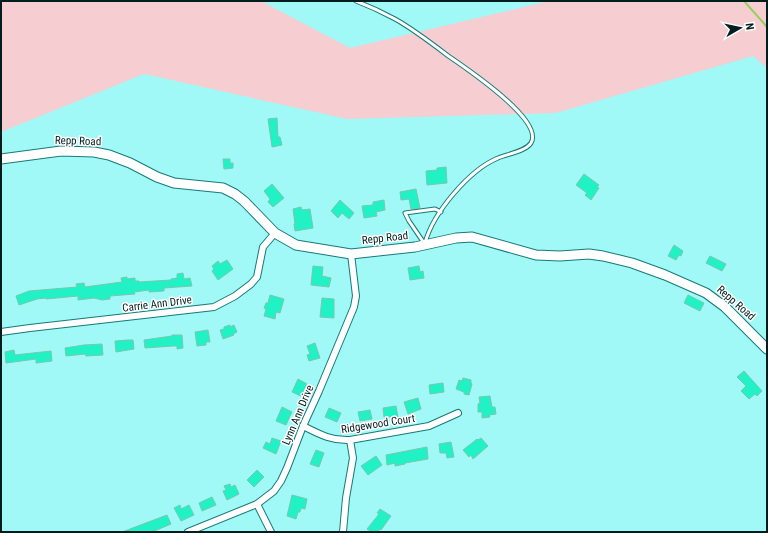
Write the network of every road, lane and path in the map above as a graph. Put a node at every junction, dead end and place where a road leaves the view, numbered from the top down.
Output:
1 (356, 1) edge
2 (1, 159) edge
3 (441, 212) junction
4 (275, 234) junction
5 (425, 245) junction
6 (351, 254) junction
7 (1, 332) edge
8 (767, 349) edge
9 (458, 413) dead end
10 (303, 426) junction
11 (350, 440) junction
12 (257, 504) junction
13 (188, 532) edge
14 (271, 532) edge
15 (343, 532) edge

1 - 3 lane
2 - 4 street, Repp Road
3 - 5 lane
3 - 5 lane
4 - 6 street, Repp Road
4 - 7 street, Carrie Ann Drive
5 - 6 street, Repp Road
5 - 8 street, Repp Road
6 - 10 street, Lynn Ann Drive
9 - 11 street, Ridgewood Court
10 - 11 street, Ridgewood Court
10 - 12 street, Lynn Ann Drive
11 - 15 street
12 - 13 street, Lynn Ann Drive
12 - 14 street

